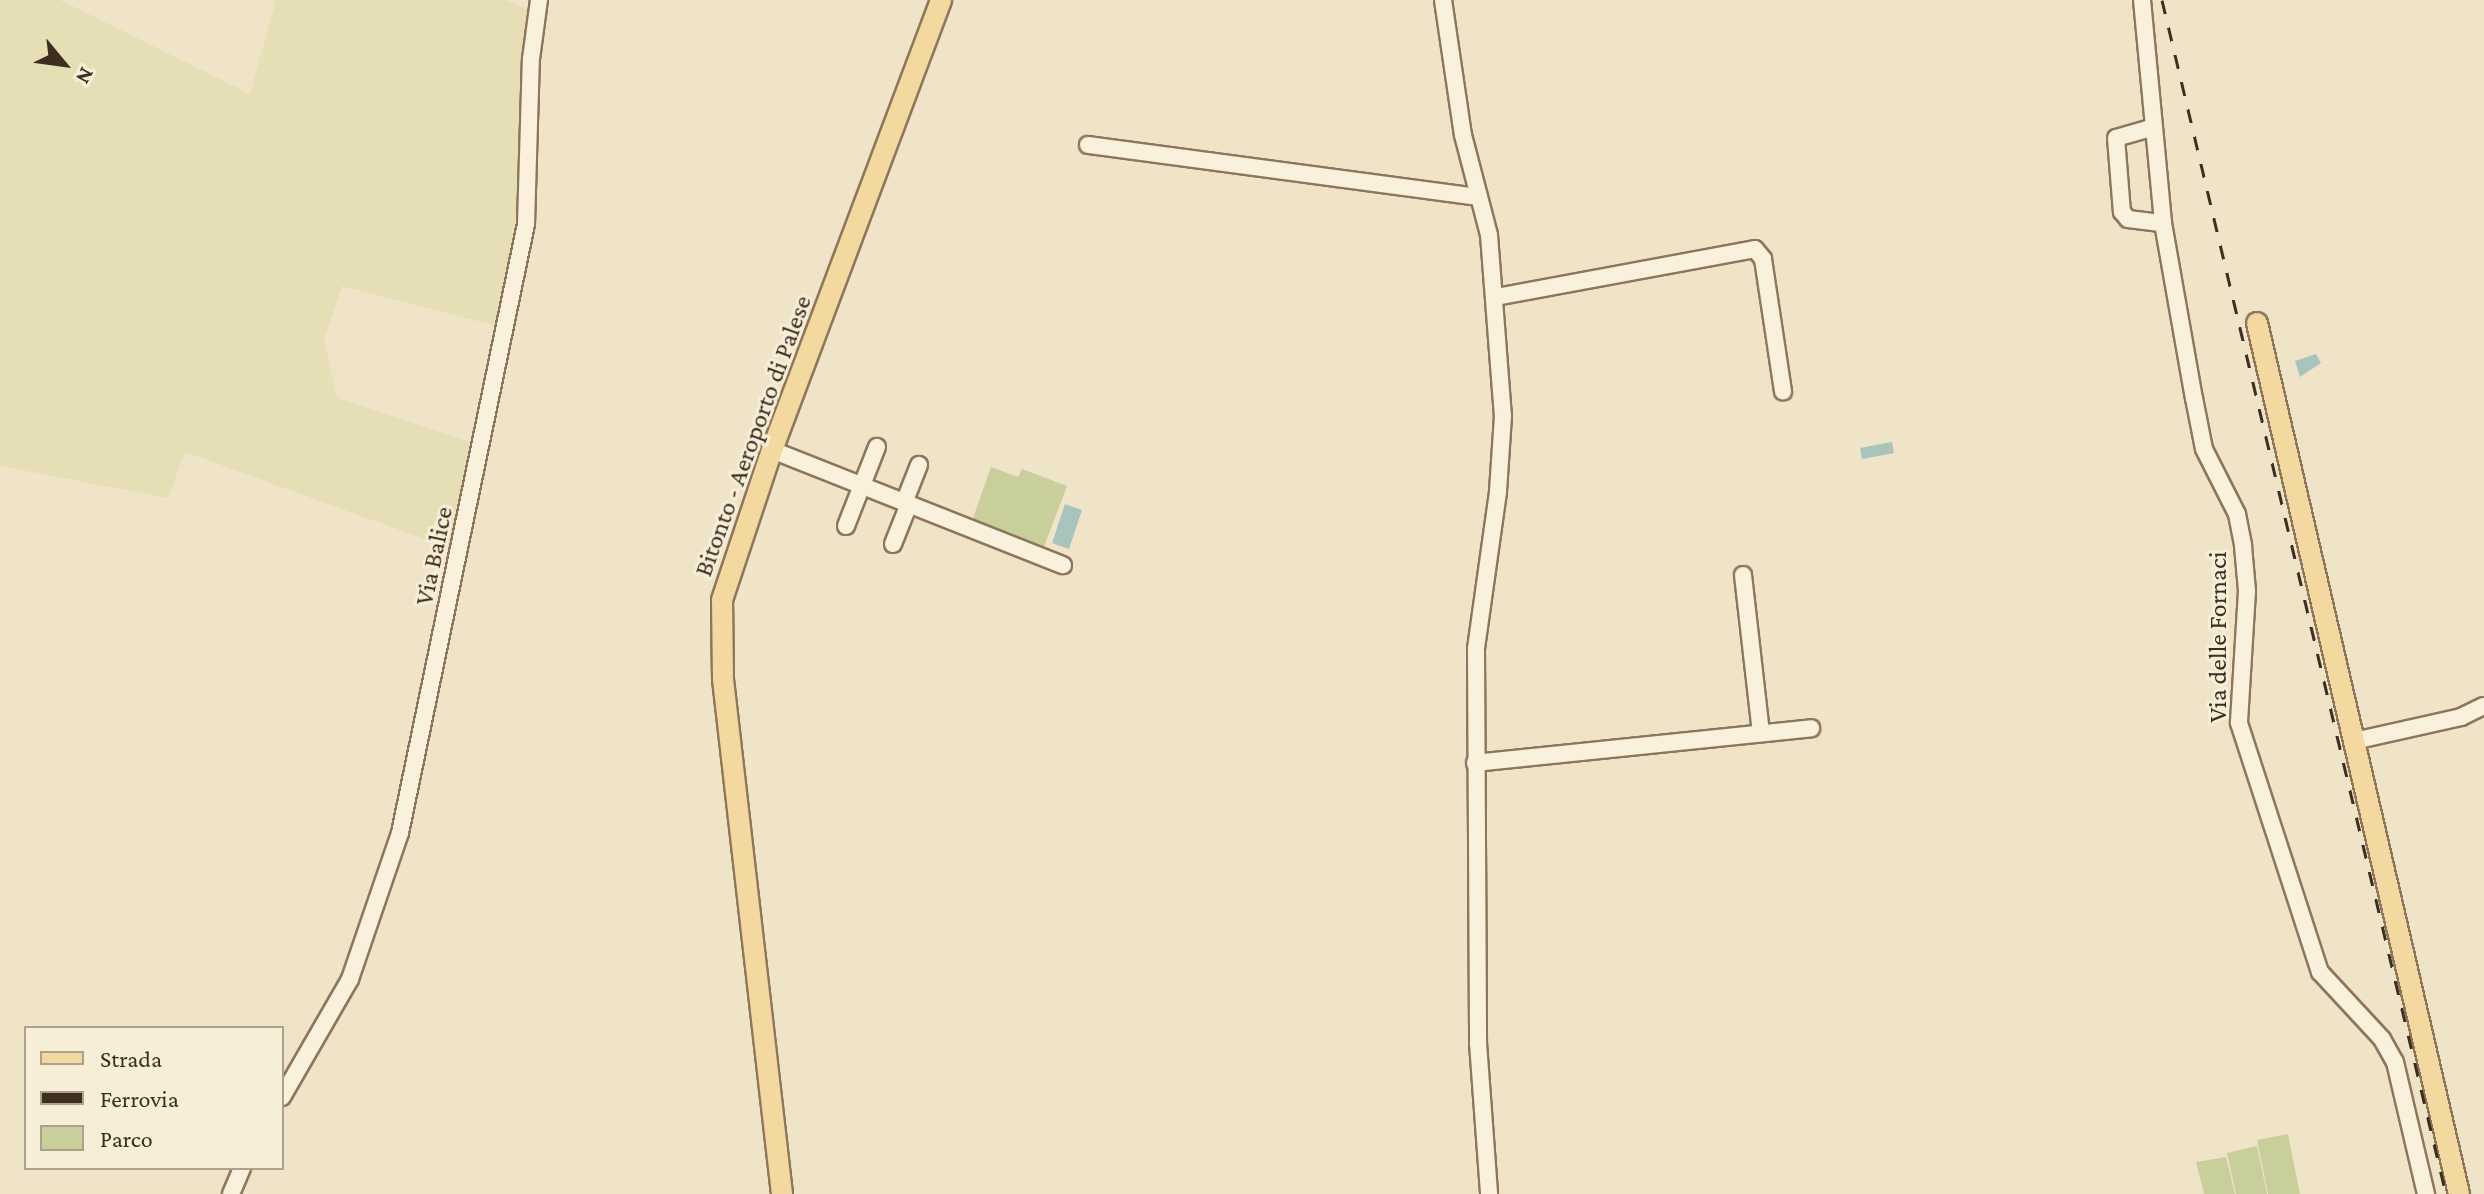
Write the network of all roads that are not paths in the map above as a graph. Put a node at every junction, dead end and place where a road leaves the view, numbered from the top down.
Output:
1 (539, 0) edge
2 (941, 0) edge
3 (1443, 0) edge
4 (2142, 0) edge
5 (2151, 128) junction
6 (1088, 145) dead end
7 (1479, 197) junction
8 (2163, 223) junction
9 (1496, 297) junction
10 (2257, 323) dead end
11 (1783, 392) dead end
12 (877, 447) dead end
13 (772, 450) junction
14 (919, 465) dead end
15 (862, 486) junction
16 (906, 504) junction
17 (846, 526) dead end
18 (893, 544) dead end
19 (1063, 565) dead end
20 (1743, 575) dead end
21 (2484, 706) edge
22 (1811, 728) dead end
23 (1761, 732) junction
24 (2354, 741) junction
25 (1475, 763) junction
26 (284, 1094) edge
27 (241, 1170) edge
28 (231, 1194) edge
29 (782, 1194) edge
30 (1489, 1194) edge
31 (2426, 1194) edge
32 (2459, 1194) edge

1 - 26 street, Via Balice
2 - 13 main road, Bitonto - Aeroporto di Palese
3 - 7 street
4 - 5 street, Via delle Fornaci
5 - 8 street, Via delle Fornaci
5 - 8 street
6 - 7 street
7 - 9 street
8 - 31 street, Via delle Fornaci
9 - 11 street
9 - 25 street
10 - 24 main road
12 - 15 street
13 - 15 street
13 - 29 main road, Bitonto - Aeroporto di Palese
14 - 16 street
15 - 16 street
15 - 17 street
16 - 18 street
16 - 19 street
20 - 23 street
21 - 24 street
22 - 23 street
23 - 25 street
24 - 32 main road
25 - 30 street
27 - 28 street

